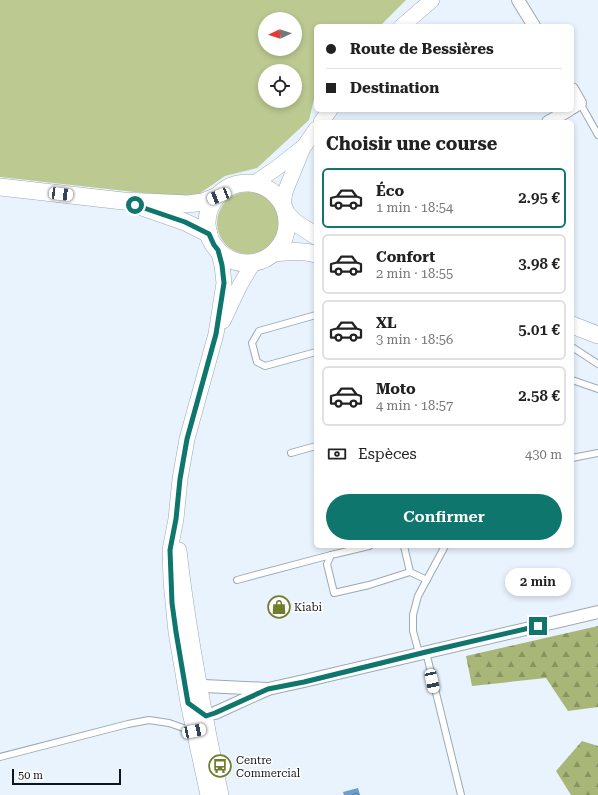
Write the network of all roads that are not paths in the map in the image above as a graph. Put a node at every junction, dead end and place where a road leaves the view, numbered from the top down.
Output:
1 (432, 0) edge
2 (518, 0) edge
3 (404, 24) edge
4 (533, 24) edge
5 (576, 106) edge
6 (566, 112) edge
7 (552, 120) edge
8 (314, 132) edge
9 (598, 135) edge
10 (303, 148) junction
11 (253, 184) junction
12 (0, 187) edge
13 (219, 196) junction
14 (123, 201) junction
15 (284, 209) junction
16 (209, 234) junction
17 (314, 235) edge
18 (218, 250) junction
19 (274, 253) junction
20 (314, 254) edge
21 (254, 263) junction
22 (314, 316) edge
23 (574, 326) edge
24 (216, 334) junction
25 (598, 335) edge
26 (574, 336) edge
27 (598, 342) edge
28 (574, 348) edge
29 (314, 353) edge
30 (598, 364) edge
31 (574, 381) edge
32 (598, 389) edge
33 (314, 447) edge
34 (290, 453) dead end
35 (598, 453) edge
36 (574, 458) edge
37 (361, 548) edge
38 (404, 548) edge
39 (444, 548) edge
40 (331, 555) junction
41 (410, 572) junction
42 (237, 580) dead end
43 (427, 580) junction
44 (598, 612) edge
45 (422, 653) junction
46 (268, 689) junction
47 (197, 697) junction
48 (203, 725) junction
49 (0, 757) edge
50 (208, 795) edge
51 (221, 795) edge
52 (461, 795) edge

1 - 3 street
2 - 4 street
5 - 9 lane
6 - 7 street
8 - 10 street
10 - 11 street
10 - 15 street
11 - 13 main road
11 - 15 main road
12 - 14 main road
13 - 14 main road
13 - 16 main road
14 - 16 main road
15 - 17 main road
15 - 19 main road
16 - 18 main road
18 - 21 main road
18 - 24 street
19 - 20 main road
19 - 21 main road
21 - 24 street
22 - 29 lane
23 - 25 main road
24 - 47 street
26 - 27 main road
28 - 30 lane
31 - 32 lane
33 - 34 lane
35 - 36 lane
37 - 40 lane
38 - 41 lane
39 - 43 lane
40 - 41 lane
40 - 42 lane
41 - 43 lane
43 - 45 lane
44 - 45 street
45 - 46 street
45 - 52 lane
46 - 47 street
46 - 48 street
47 - 48 street
48 - 49 lane
48 - 50 street
48 - 51 street

